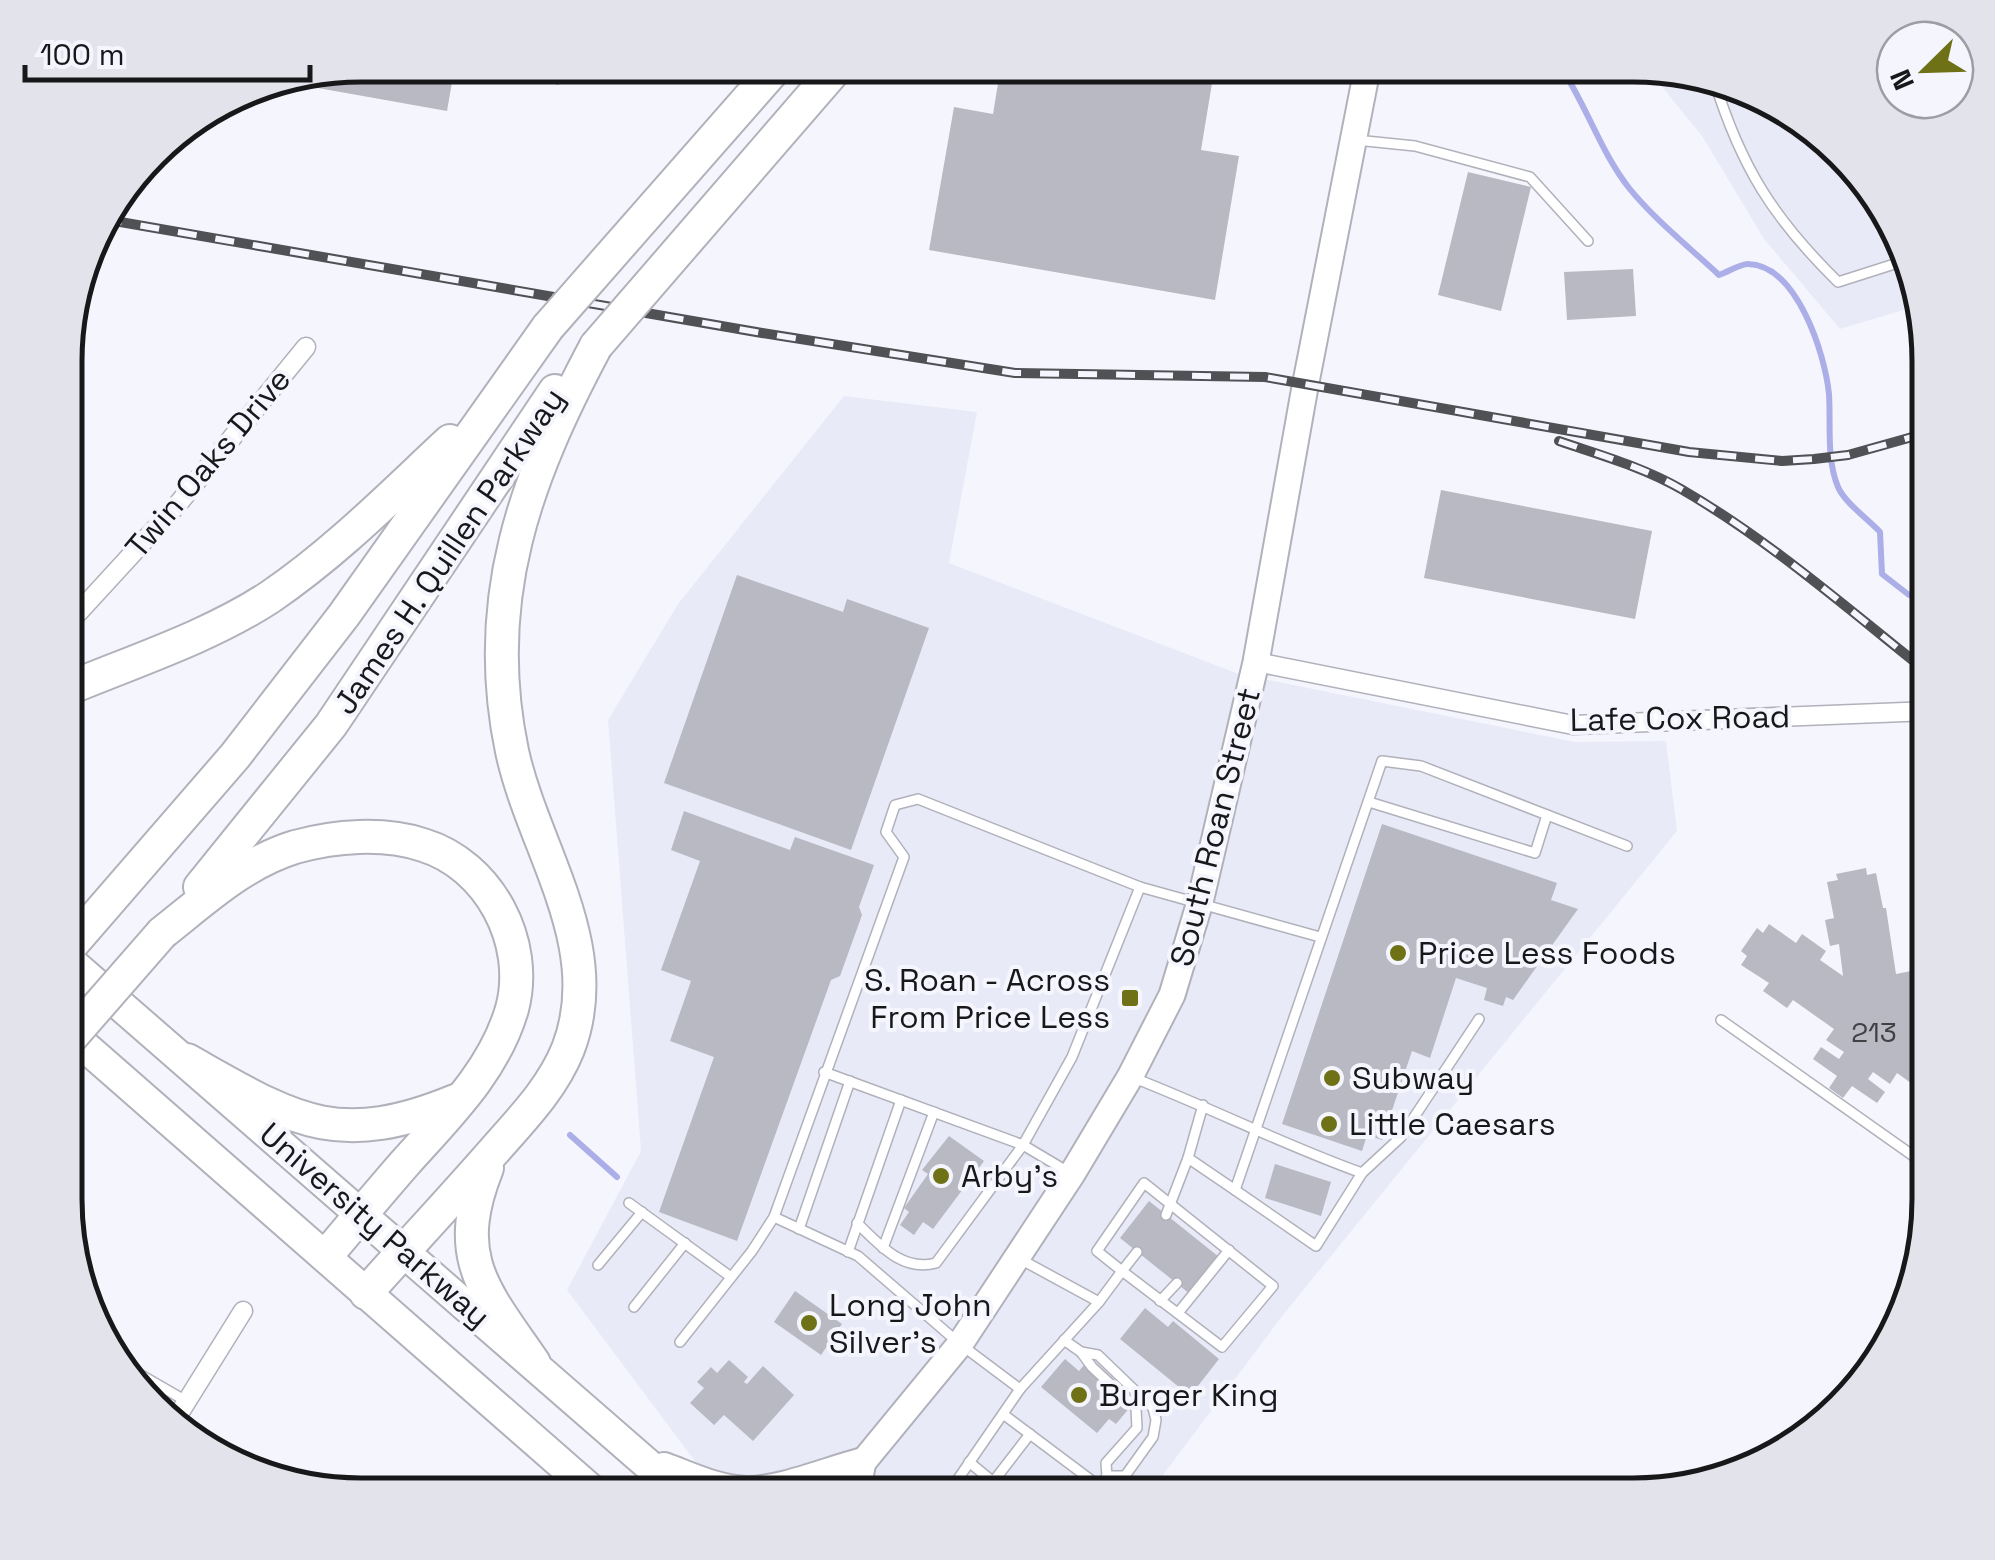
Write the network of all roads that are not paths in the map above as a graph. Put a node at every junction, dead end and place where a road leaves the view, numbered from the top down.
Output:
1 (762, 83) edge
2 (823, 83) edge
3 (1365, 83) edge
4 (1720, 96) edge
5 (1354, 140) junction
6 (1588, 241) dead end
7 (1895, 264) edge
8 (596, 346) junction
9 (306, 347) dead end
10 (504, 390) junction
11 (82, 608) edge
12 (1256, 662) junction
13 (82, 682) edge
14 (1912, 712) edge
15 (1369, 802) junction
16 (1547, 815) junction
17 (1627, 846) dead end
18 (1140, 887) junction
19 (1200, 902) junction
20 (162, 933) junction
21 (83, 934) edge
22 (1320, 937) junction
23 (83, 969) edge
24 (1479, 1019) dead end
25 (1721, 1020) dead end
26 (83, 1024) edge
27 (83, 1045) edge
28 (186, 1060) junction
29 (824, 1072) junction
30 (1130, 1076) junction
31 (850, 1081) junction
32 (464, 1097) junction
33 (901, 1100) junction
34 (1203, 1105) junction
35 (934, 1112) junction
36 (1255, 1128) junction
37 (1023, 1145) junction
38 (494, 1151) junction
39 (1912, 1155) edge
40 (1188, 1158) junction
41 (1362, 1173) junction
42 (1072, 1174) junction
43 (1235, 1190) junction
44 (629, 1202) dead end
45 (1171, 1202) junction
46 (642, 1212) junction
47 (362, 1214) junction
48 (1166, 1214) dead end
49 (774, 1217) junction
50 (856, 1223) junction
51 (799, 1229) junction
52 (1212, 1236) junction
53 (684, 1243) junction
54 (1206, 1246) dead end
55 (884, 1248) junction
56 (405, 1250) junction
57 (1229, 1250) junction
58 (848, 1252) junction
59 (1137, 1252) dead end
60 (326, 1256) junction
61 (1017, 1258) junction
62 (598, 1265) dead end
63 (1122, 1270) junction
64 (732, 1277) junction
65 (1176, 1283) dead end
66 (366, 1293) junction
67 (1160, 1300) junction
68 (1099, 1302) junction
69 (634, 1307) dead end
70 (242, 1311) dead end
71 (1178, 1313) junction
72 (1064, 1340) junction
73 (680, 1342) dead end
74 (960, 1344) junction
75 (1081, 1352) junction
76 (534, 1363) junction
77 (151, 1381) edge
78 (1020, 1389) junction
79 (186, 1401) junction
80 (181, 1410) edge
81 (1003, 1414) junction
82 (1030, 1434) junction
83 (647, 1462) junction
84 (969, 1462) junction
85 (860, 1464) junction
86 (1107, 1476) joint
87 (578, 1477) edge
88 (665, 1477) edge
89 (687, 1477) edge
90 (812, 1477) edge
91 (850, 1477) edge
92 (857, 1477) edge
93 (959, 1477) edge
94 (988, 1477) edge
95 (997, 1478) edge
96 (1081, 1478) edge

1 - 10 highway, James H. Quillen Parkway, bridge
2 - 8 highway, James H. Quillen Parkway, bridge
3 - 5 main road, South Roan Street
4 - 7 lane
5 - 6 lane
5 - 12 main road, South Roan Street
8 - 20 highway, James H. Quillen Parkway
8 - 38 highway
9 - 11 street, Twin Oaks Drive
10 - 13 highway
10 - 21 highway, James H. Quillen Parkway
12 - 14 street, Lafe Cox Road
12 - 19 main road, South Roan Street
15 - 16 lane
15 - 16 lane
15 - 22 lane
16 - 17 lane
18 - 19 lane
18 - 29 lane
18 - 37 lane
19 - 22 lane
19 - 30 main road, South Roan Street
20 - 26 highway, James H. Quillen Parkway, bridge
20 - 32 highway
22 - 36 lane
23 - 28 highway, University Parkway
24 - 41 lane
25 - 39 lane
27 - 60 highway, University Parkway
28 - 32 highway
28 - 47 highway, University Parkway
29 - 31 lane
29 - 49 lane
30 - 34 lane
30 - 42 main road, South Roan Street
31 - 33 lane
31 - 51 lane
32 - 47 highway
33 - 35 lane
33 - 50 lane
34 - 36 lane
34 - 40 lane
35 - 37 lane
35 - 55 lane
36 - 41 lane
36 - 43 lane
37 - 42 lane
37 - 55 lane
38 - 56 highway
38 - 76 highway
40 - 43 lane
40 - 45 lane
41 - 43 lane
42 - 61 main road, South Roan Street
44 - 46 lane
45 - 48 lane
45 - 52 lane
45 - 63 lane
46 - 53 lane
46 - 62 lane
47 - 56 highway, University Parkway
47 - 60 highway
49 - 51 lane
49 - 64 lane
50 - 55 lane
50 - 58 lane
51 - 58 lane
52 - 54 lane
52 - 57 lane
53 - 64 lane
53 - 69 lane
56 - 66 highway
56 - 76 highway, University Parkway
57 - 71 lane
57 - 71 lane
58 - 74 lane
59 - 63 lane
60 - 66 highway, University Parkway
61 - 68 lane
61 - 74 main road, South Roan Street
63 - 67 lane
63 - 68 lane
64 - 73 lane
65 - 67 lane
66 - 87 highway, University Parkway
67 - 71 lane
68 - 72 lane
70 - 79 street
72 - 75 lane
72 - 78 lane
74 - 78 lane
74 - 85 main road, South Roan Street
75 - 86 lane
75 - 86 lane
76 - 83 highway, University Parkway
77 - 79 lane
78 - 81 lane
79 - 80 street
81 - 82 lane
81 - 84 lane
82 - 95 lane
82 - 96 lane
83 - 88 highway, University Parkway
83 - 89 highway
84 - 93 lane
84 - 94 lane
85 - 90 highway
85 - 91 main road, South Roan Street
85 - 92 highway

